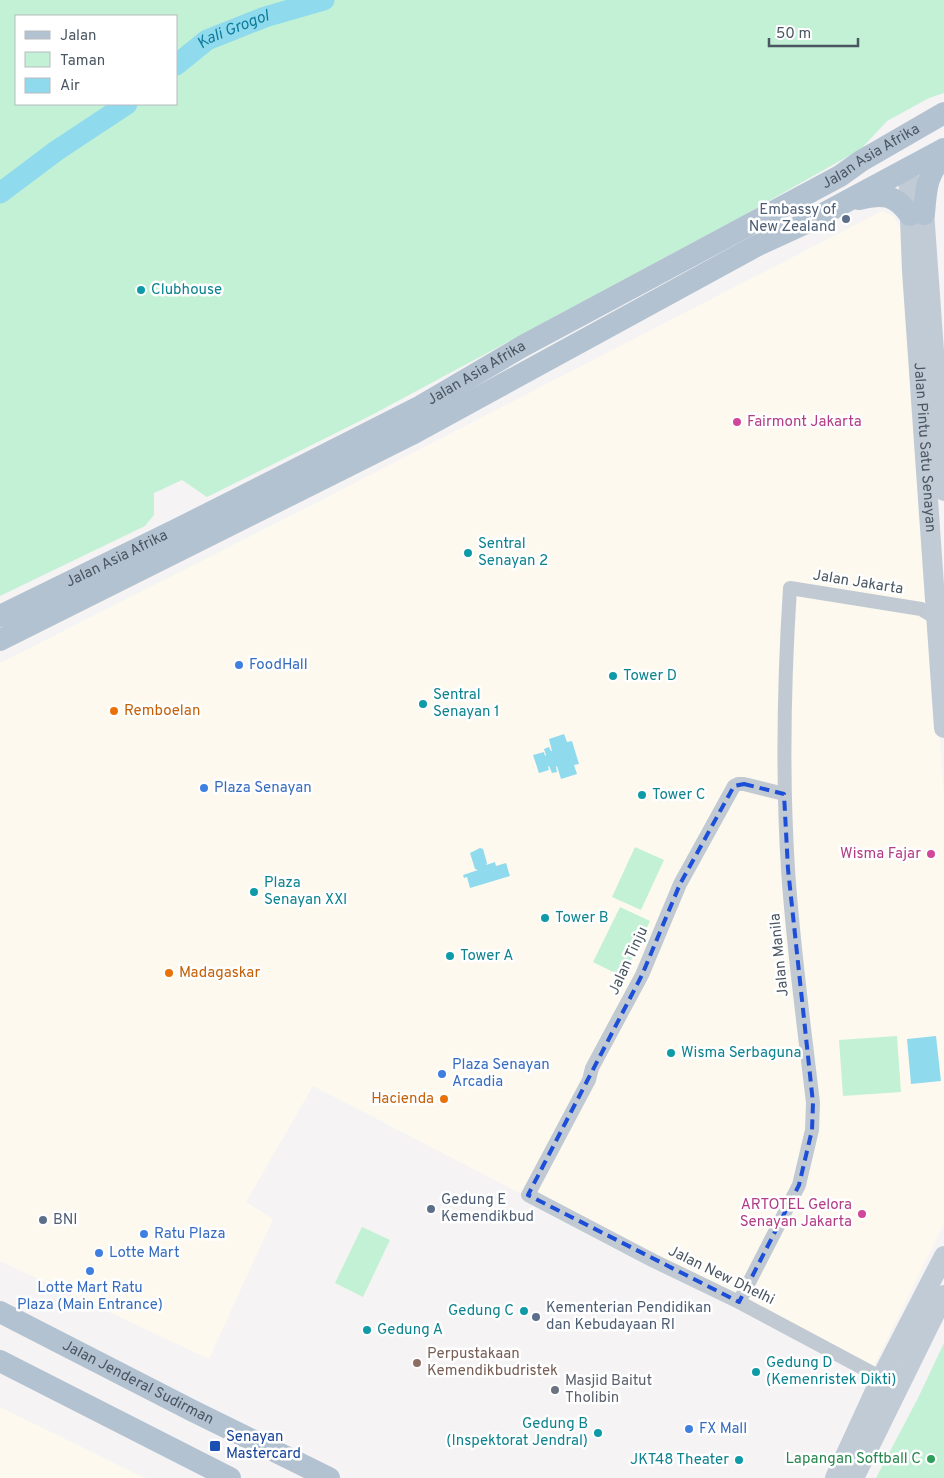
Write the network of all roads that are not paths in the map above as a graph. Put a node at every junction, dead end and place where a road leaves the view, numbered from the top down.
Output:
1 (944, 113) edge
2 (944, 124) edge
3 (944, 149) edge
4 (944, 157) edge
5 (912, 163) junction
6 (840, 176) junction
7 (843, 202) junction
8 (917, 214) junction
9 (747, 226) junction
10 (756, 246) junction
11 (944, 491) edge
12 (201, 529) junction
13 (939, 583) edge
14 (790, 588) joint
15 (936, 611) edge
16 (0, 616) edge
17 (0, 640) edge
18 (944, 728) edge
19 (784, 794) junction
20 (528, 1195) joint
21 (944, 1256) edge
22 (944, 1295) edge
23 (739, 1302) junction
24 (0, 1312) edge
25 (0, 1361) edge
26 (890, 1382) junction
27 (230, 1478) edge
28 (330, 1478) edge
29 (835, 1478) edge
30 (854, 1478) edge

1 - 6 main road, Jalan Asia Afrika
2 - 5 main road
3 - 5 main road, Jalan Asia Afrika
4 - 8 main road
5 - 6 main road
5 - 7 main road, Jalan Asia Afrika
5 - 8 main road, Jalan Pintu Satu Senayan
6 - 9 main road, Jalan Asia Afrika
7 - 8 main road
7 - 10 main road, Jalan Asia Afrika
8 - 11 main road, Jalan Pintu Satu Senayan
8 - 13 main road, Jalan Pintu Satu Senayan
9 - 10 main road
9 - 12 main road, Jalan Asia Afrika
10 - 12 main road, Jalan Asia Afrika
12 - 16 main road, Jalan Asia Afrika
12 - 17 main road, Jalan Asia Afrika
13 - 15 main road, Jalan Pintu Satu Senayan
14 - 15 street, Jalan Jakarta
14 - 19 street, Jalan Manila
15 - 18 main road, Jalan Pintu Satu Senayan
19 - 20 street, Jalan Tinju
19 - 23 street, Jalan Manila
20 - 23 street, Jalan New Dhelhi
21 - 26 main road
22 - 26 main road
23 - 26 street, Jalan New Dhelhi
24 - 28 main road, Jalan Jenderal Sudirman
25 - 27 main road
26 - 29 main road
26 - 30 main road

